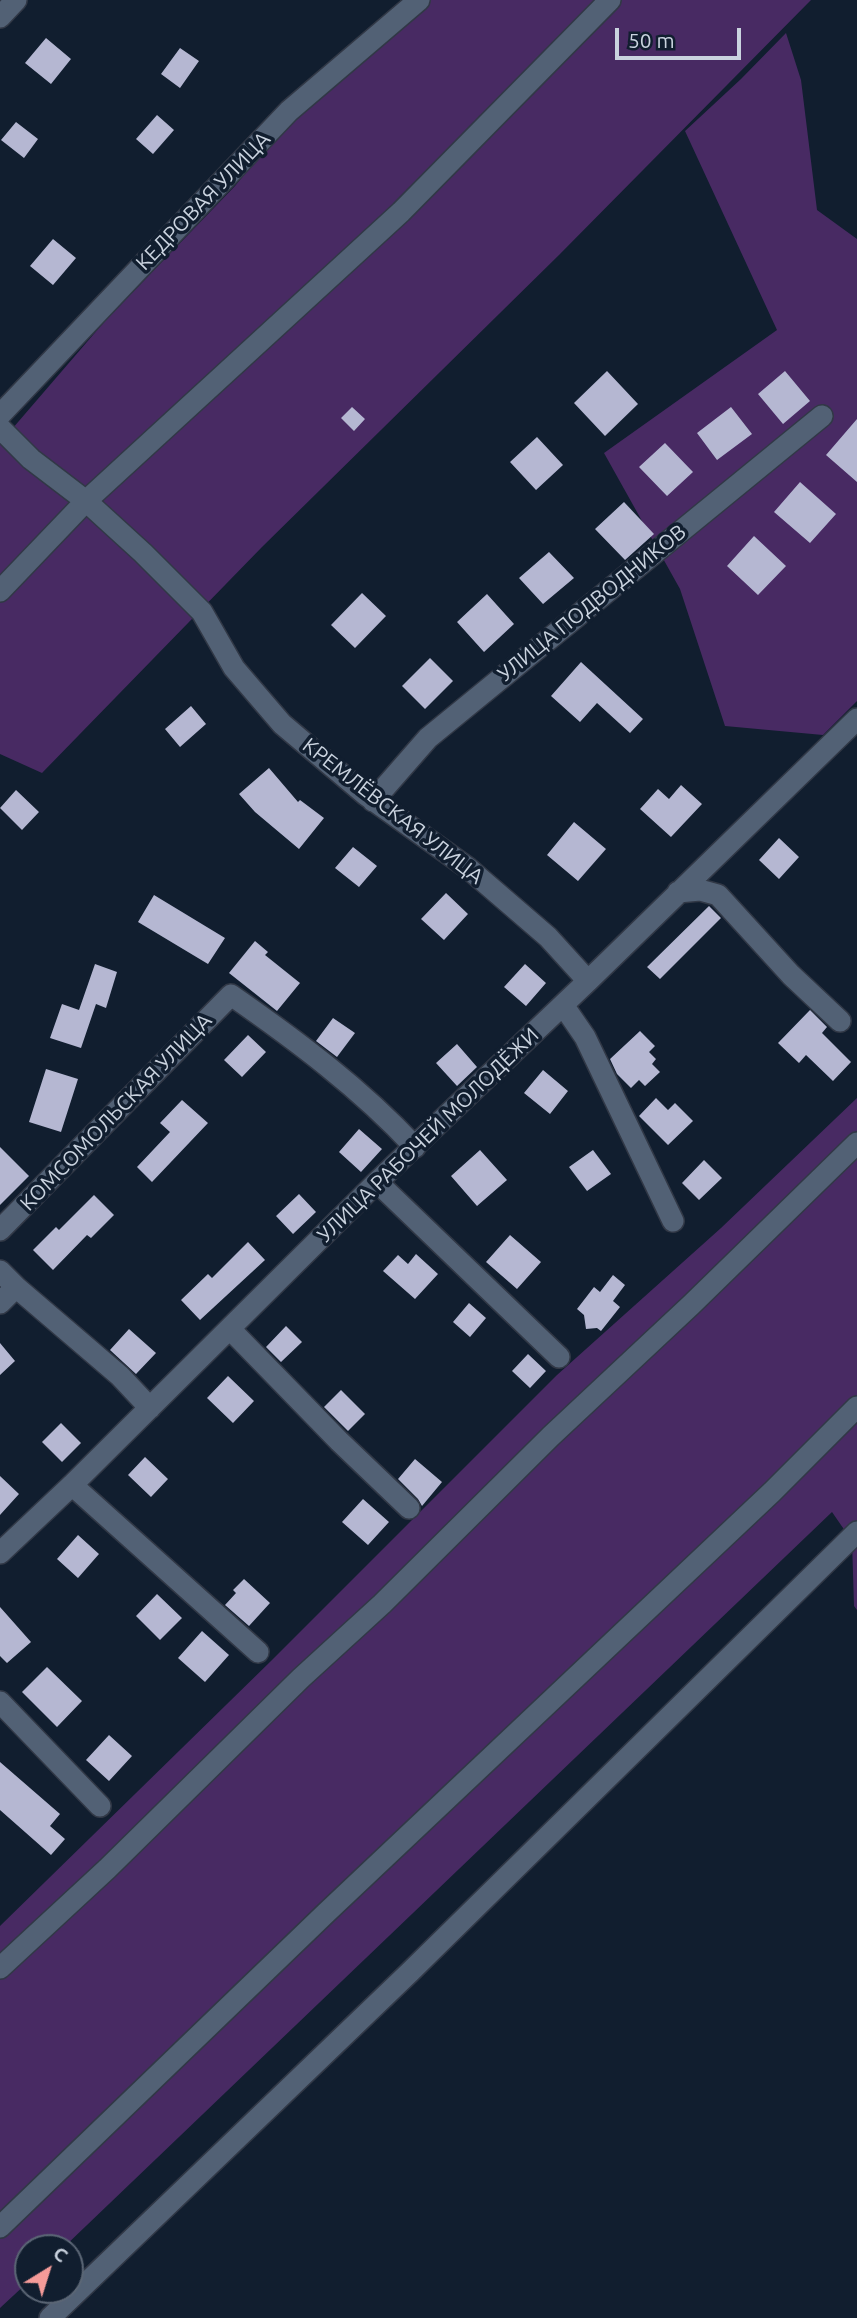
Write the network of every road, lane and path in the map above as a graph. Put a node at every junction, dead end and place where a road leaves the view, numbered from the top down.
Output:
1 (16, 0) edge
2 (419, 0) edge
3 (610, 0) edge
4 (0, 18) edge
5 (0, 415) edge
6 (822, 416) dead end
7 (0, 428) edge
8 (86, 501) junction
9 (0, 591) edge
10 (857, 719) edge
11 (373, 801) junction
12 (678, 892) junction
13 (588, 981) junction
14 (563, 1005) junction
15 (840, 1021) dead end
16 (857, 1143) edge
17 (415, 1147) junction
18 (377, 1182) junction
19 (673, 1221) dead end
20 (0, 1230) edge
21 (0, 1271) edge
22 (16, 1287) junction
23 (0, 1303) edge
24 (230, 1329) junction
25 (559, 1357) dead end
26 (857, 1407) edge
27 (150, 1408) junction
28 (72, 1485) junction
29 (409, 1508) dead end
30 (857, 1532) edge
31 (0, 1553) edge
32 (258, 1652) dead end
33 (0, 1702) edge
34 (100, 1806) dead end
35 (0, 1968) edge
36 (0, 2227) edge
37 (50, 2318) edge

1 - 4 street
2 - 5 street, КЕДРОВАЯ УЛИЦА
3 - 8 street
6 - 11 street, УЛИЦА ПОДВОДНИКОВ
7 - 8 street, КРЕМЛЁВСКАЯ УЛИЦА
8 - 9 street
8 - 11 street, КРЕМЛЁВСКАЯ УЛИЦА
10 - 12 street, УЛИЦА РАБОЧЕЙ МОЛОДЁЖИ
11 - 13 street, КРЕМЛЁВСКАЯ УЛИЦА
12 - 13 street, УЛИЦА РАБОЧЕЙ МОЛОДЁЖИ
12 - 15 street
13 - 14 street, УЛИЦА РАБОЧЕЙ МОЛОДЁЖИ
14 - 17 street, УЛИЦА РАБОЧЕЙ МОЛОДЁЖИ
14 - 19 street
16 - 35 street
17 - 18 street, УЛИЦА РАБОЧЕЙ МОЛОДЁЖИ
17 - 20 street, КОМСОМОЛЬСКАЯ УЛИЦА
18 - 24 street, УЛИЦА РАБОЧЕЙ МОЛОДЁЖИ
18 - 25 street
21 - 22 street
22 - 23 street
22 - 27 street
24 - 27 street, УЛИЦА РАБОЧЕЙ МОЛОДЁЖИ
24 - 29 street
26 - 36 street
27 - 28 street, УЛИЦА РАБОЧЕЙ МОЛОДЁЖИ
28 - 31 street, УЛИЦА РАБОЧЕЙ МОЛОДЁЖИ
28 - 32 street
30 - 37 street
33 - 34 street

